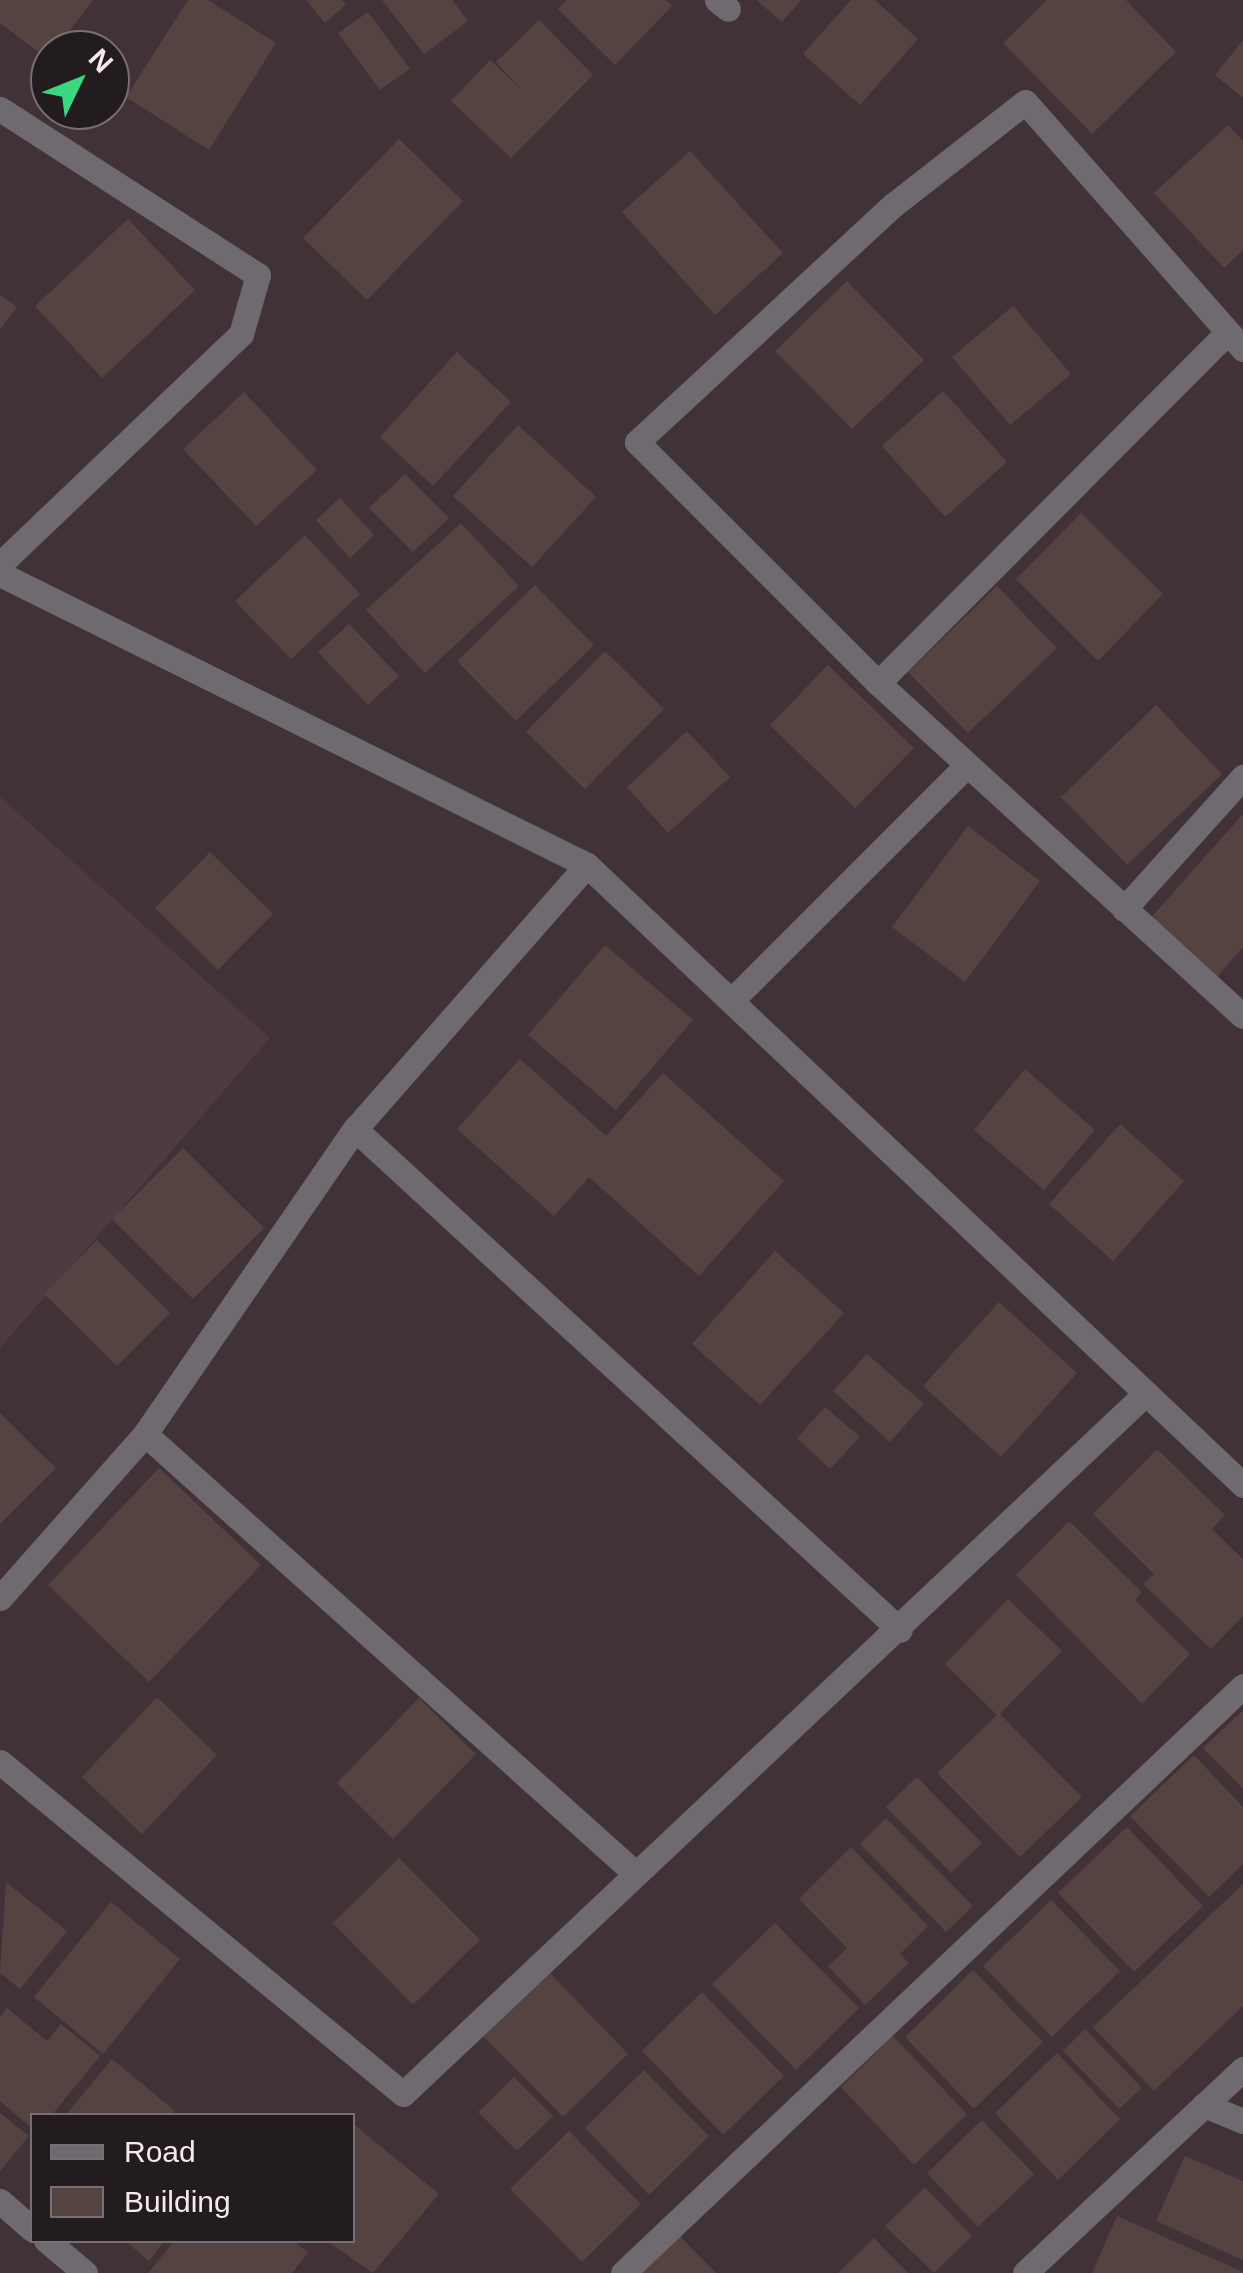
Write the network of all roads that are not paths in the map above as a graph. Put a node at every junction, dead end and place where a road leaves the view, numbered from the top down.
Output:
1 (0, 109) edge
2 (1235, 342) edge
3 (0, 564) edge
4 (0, 574) edge
5 (878, 684) junction
6 (966, 766) junction
7 (1243, 777) edge
8 (587, 866) junction
9 (1124, 909) junction
10 (734, 998) junction
11 (1243, 1016) edge
12 (355, 1130) junction
13 (1143, 1396) junction
14 (145, 1434) junction
15 (1243, 1485) edge
16 (0, 1598) edge
17 (900, 1630) junction
18 (1243, 1686) edge
19 (0, 1762) edge
20 (635, 1873) junction
21 (1243, 2069) edge
22 (1204, 2105) junction
23 (1243, 2122) edge
24 (0, 2202) edge
25 (30, 2227) edge
26 (50, 2243) edge
27 (85, 2273) edge
28 (623, 2273) edge
29 (1025, 2273) edge

1 - 3 street
2 - 5 street
2 - 5 street
4 - 8 street
5 - 6 street
6 - 9 street
6 - 10 street
7 - 9 street
8 - 10 street
8 - 12 street
9 - 11 street
10 - 13 street
12 - 14 street
12 - 17 street
13 - 15 street
13 - 17 street
14 - 16 street
14 - 20 street
17 - 20 street
18 - 28 street
19 - 20 street
21 - 22 street
22 - 23 street
22 - 29 street
24 - 25 street
26 - 27 street

